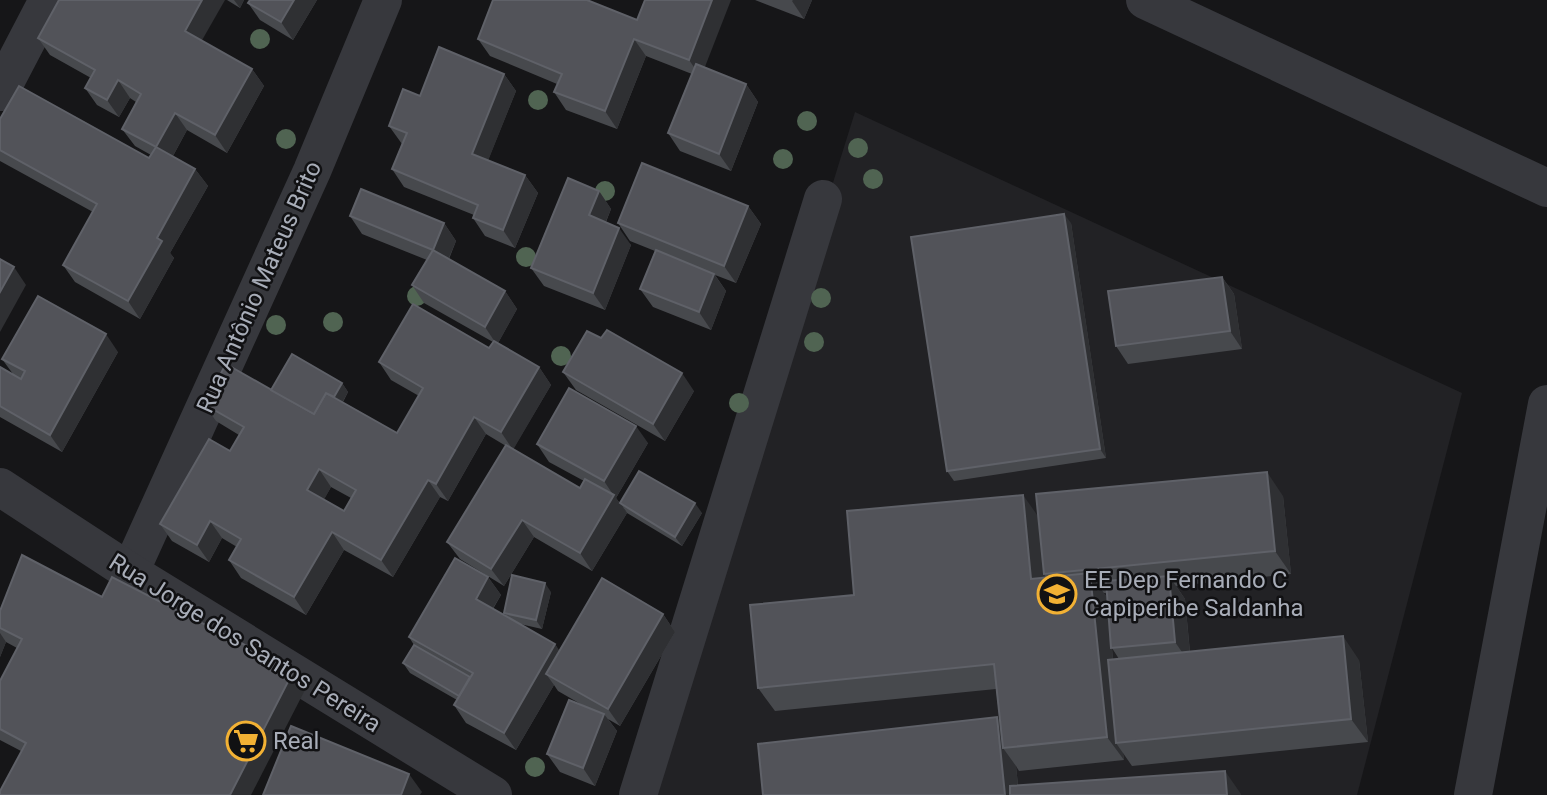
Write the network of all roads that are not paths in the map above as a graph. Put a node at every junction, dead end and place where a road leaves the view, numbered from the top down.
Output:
1 (48, 0) edge
2 (383, 0) edge
3 (1145, 0) edge
4 (0, 92) edge
5 (1547, 188) edge
6 (823, 199) dead end
7 (1547, 404) edge
8 (0, 487) edge
9 (130, 572) junction
10 (493, 795) edge
11 (638, 795) edge
12 (1473, 795) edge

1 - 4 street
2 - 9 street, Rua Antônio Mateus Brito
3 - 5 street
6 - 11 street
7 - 12 street
8 - 9 street, Rua Jorge dos Santos Pereira
9 - 10 street, Rua Jorge dos Santos Pereira

